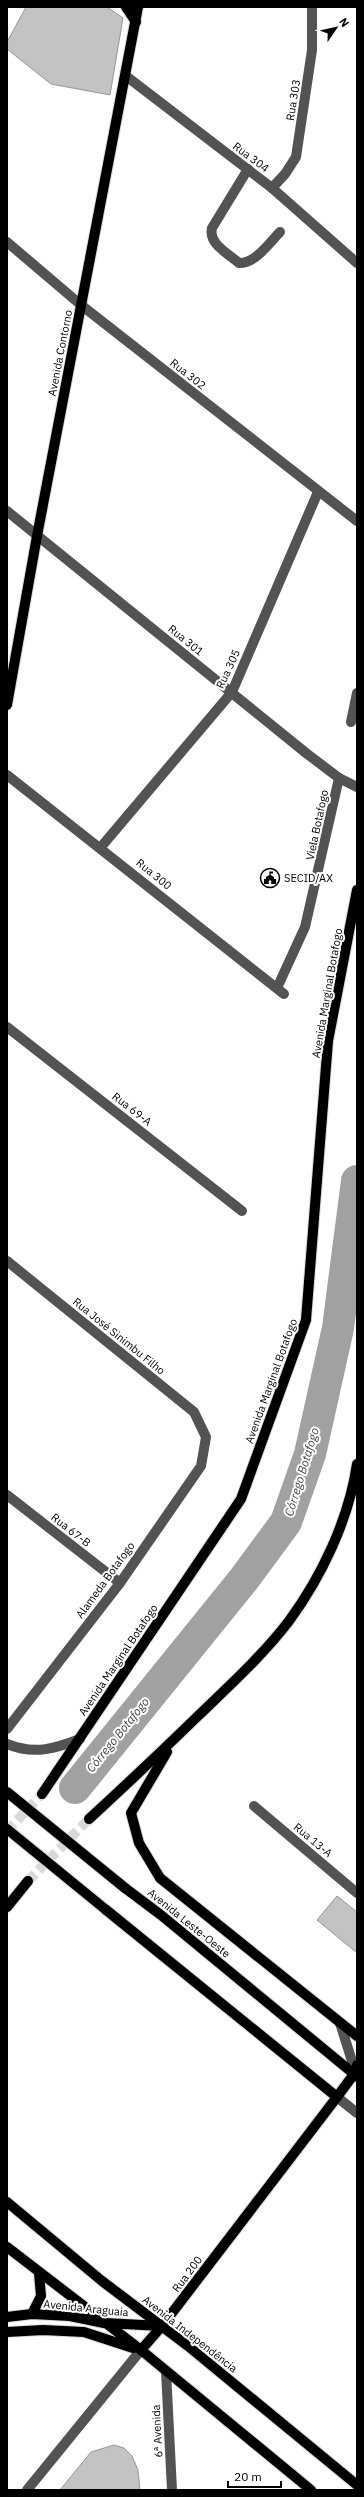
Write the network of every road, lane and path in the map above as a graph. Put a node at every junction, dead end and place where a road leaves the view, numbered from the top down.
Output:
1 (126, 7) edge
2 (138, 7) edge
3 (312, 7) edge
4 (136, 22) junction
5 (126, 76) junction
6 (248, 170) junction
7 (272, 188) junction
8 (280, 232) dead end
9 (7, 242) edge
10 (357, 263) edge
11 (81, 305) junction
12 (318, 492) junction
13 (7, 511) edge
14 (357, 521) edge
15 (37, 536) junction
16 (232, 692) junction
17 (357, 693) edge
18 (7, 705) edge
19 (351, 722) dead end
20 (7, 775) edge
21 (339, 778) junction
22 (354, 785) edge
23 (101, 847) junction
24 (357, 890) edge
25 (281, 991) joint
26 (7, 1027) edge
27 (242, 1211) dead end
28 (7, 1261) edge
29 (206, 1437) joint
30 (357, 1464) edge
31 (356, 1480) edge
32 (7, 1495) edge
33 (120, 1583) junction
34 (7, 1729) edge
35 (80, 1739) junction
36 (173, 1740) junction
37 (7, 1744) edge
38 (7, 1792) edge
39 (42, 1794) tunnel mouth
40 (254, 1806) dead end
41 (89, 1819) tunnel mouth
42 (7, 1829) edge
43 (28, 1882) tunnel mouth
44 (357, 1893) edge
45 (7, 1907) edge
46 (340, 2023) junction
47 (357, 2036) edge
48 (356, 2072) edge
49 (337, 2097) junction
50 (357, 2113) edge
51 (7, 2202) edge
52 (7, 2247) edge
53 (40, 2274) junction
54 (32, 2314) junction
55 (7, 2317) edge
56 (104, 2323) junction
57 (162, 2326) junction
58 (7, 2332) edge
59 (141, 2350) junction
60 (166, 2371) junction
61 (357, 2486) edge
62 (27, 2490) edge
63 (172, 2490) edge
64 (310, 2490) edge

1 - 4 main road
2 - 4 main road, Avenida Contorno
3 - 7 street, Rua 303
4 - 5 main road, Avenida Contorno
5 - 6 street, Rua 304
5 - 11 main road, Avenida Contorno
6 - 7 street, Rua 304
6 - 8 street
7 - 10 street, Rua 304
9 - 11 street, Rua 302
11 - 12 street, Rua 302
11 - 15 main road, Avenida Contorno
12 - 14 street, Rua 302
12 - 16 street, Rua 305
13 - 15 street, Rua 301
15 - 16 street, Rua 301
15 - 18 main road, Avenida Contorno
16 - 21 street, Rua 301
16 - 23 street, Rua 305
17 - 19 street
20 - 23 street, Rua 300
21 - 22 street, Rua 301
21 - 25 street, Viela Botafogo
23 - 25 street, Rua 300
24 - 35 main road, Avenida Marginal Botafogo
26 - 27 street, Rua 69-A
28 - 29 street, Rua José Sinimbu Filho
29 - 33 street, Alameda Botafogo
30 - 31 main road
31 - 36 main road
32 - 33 street, Rua 67-B
33 - 34 street, Alameda Botafogo
35 - 37 street
35 - 39 main road, Avenida Marginal Botafogo
36 - 41 main road
36 - 46 main road
38 - 48 main road, Avenida Leste-Oeste, bridge
40 - 44 street, Rua 13-A
42 - 49 main road, bridge
43 - 45 main road
46 - 47 main road
46 - 48 street
48 - 49 main road, Rua 200
49 - 50 street
49 - 57 main road, Rua 200
51 - 57 main road, Avenida Independência
52 - 53 main road
53 - 54 main road
53 - 56 main road
54 - 55 main road, Avenida Araguaia
54 - 56 main road, Avenida Araguaia
56 - 57 main road, Avenida Araguaia
56 - 59 main road
57 - 59 main road, Rua 200
57 - 61 main road, Avenida Independência
58 - 59 main road
59 - 60 main road
59 - 62 street, Rua 200
60 - 63 street, 6ª Avenida
60 - 64 main road

